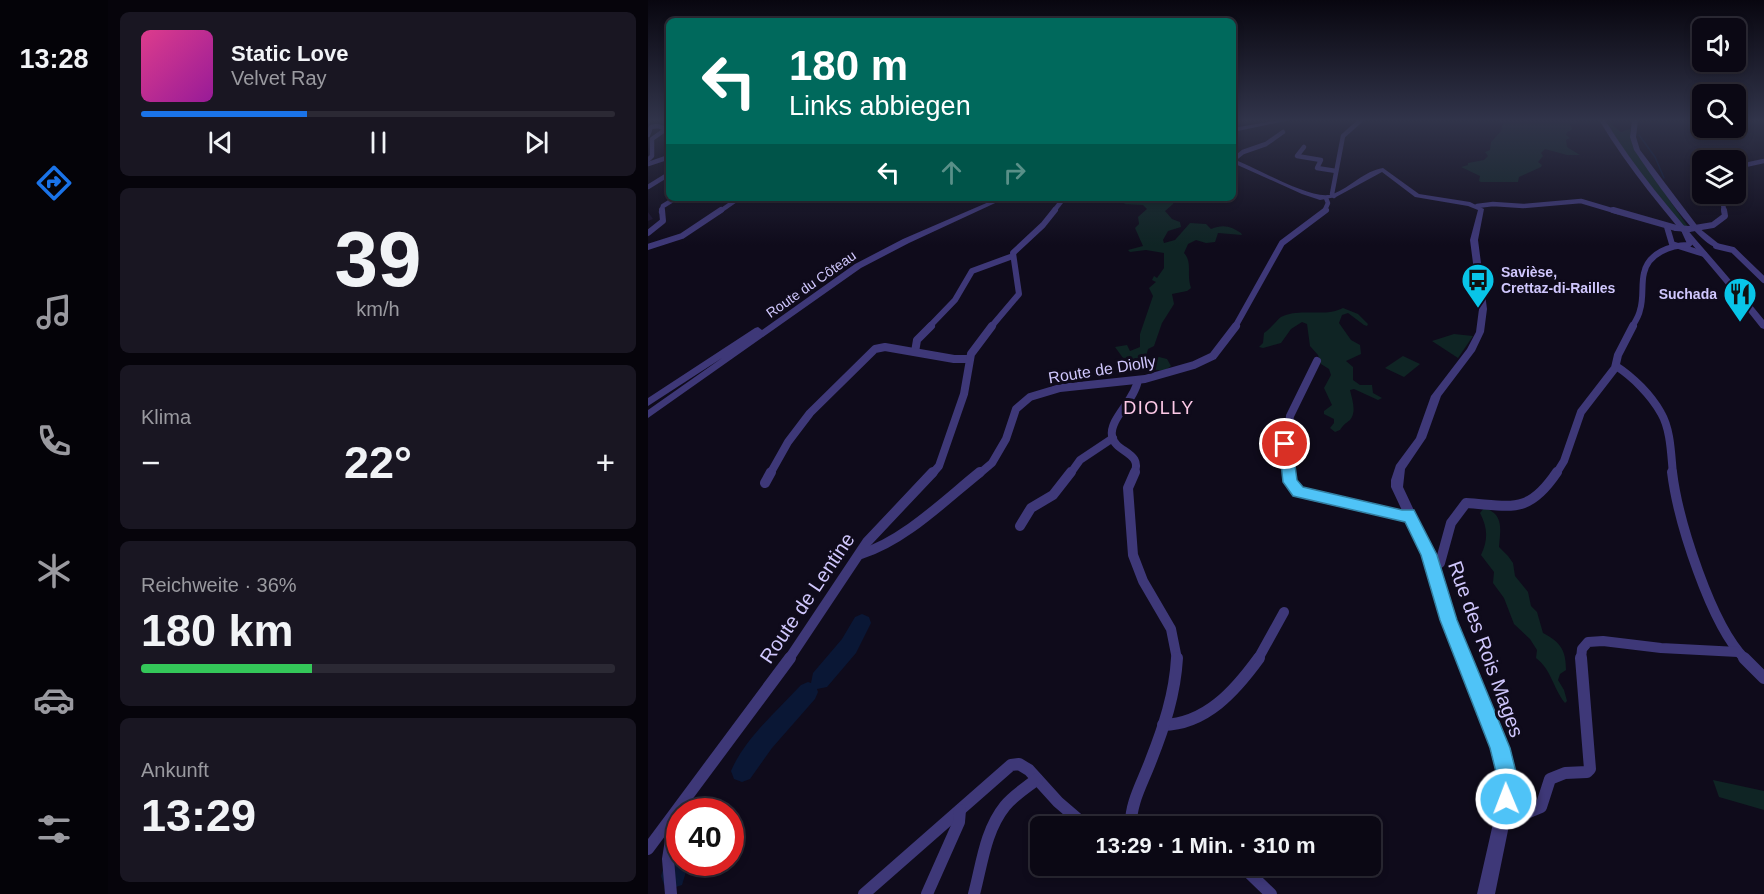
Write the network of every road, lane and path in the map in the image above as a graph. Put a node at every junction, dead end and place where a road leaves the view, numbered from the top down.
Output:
1 (1236, 162) edge
2 (1320, 162) edge
3 (1338, 162) edge
4 (1629, 162) edge
5 (1646, 162) edge
6 (1336, 171) junction
7 (666, 176) edge
8 (666, 181) edge
9 (657, 182) junction
10 (648, 187) edge
11 (1330, 197) junction
12 (671, 201) edge
13 (734, 201) edge
14 (980, 201) edge
15 (996, 201) edge
16 (1062, 201) edge
17 (1723, 204) edge
18 (1477, 206) junction
19 (1667, 227) junction
20 (1690, 230) junction
21 (648, 233) edge
22 (1675, 245) junction
23 (1716, 246) junction
24 (648, 247) edge
25 (1701, 250) junction
26 (1013, 256) junction
27 (1712, 262) junction
28 (1764, 280) edge
29 (1764, 326) edge
30 (915, 352) junction
31 (969, 359) junction
32 (1317, 361) dead end
33 (1616, 366) junction
34 (1137, 380) junction
35 (648, 403) edge
36 (648, 415) edge
37 (1113, 438) junction
38 (765, 483) dead end
39 (1412, 520) junction
40 (1020, 526) dead end
41 (861, 554) junction
42 (1433, 567) junction
43 (1284, 612) dead end
44 (1738, 652) junction
45 (1764, 678) edge
46 (1163, 725) junction
47 (1037, 779) junction
48 (686, 798) edge
49 (1505, 809) junction
50 (960, 810) junction
51 (1076, 816) edge
52 (1132, 816) edge
53 (666, 825) edge
54 (648, 849) edge
55 (669, 876) edge
56 (1252, 876) edge
57 (671, 894) edge
58 (864, 894) edge
59 (927, 894) edge
60 (974, 894) edge
61 (1271, 894) edge
62 (1486, 894) edge

1 - 11 street
2 - 6 street
3 - 6 street
4 - 20 street
5 - 20 street
6 - 11 street
7 - 9 street
8 - 9 street
9 - 10 street
11 - 18 street
11 - 34 street, Route de Diolly
12 - 21 street
13 - 24 street
14 - 35 street
15 - 36 street, Route du Côteau
16 - 26 street
17 - 20 street
18 - 19 street
18 - 39 street, Rue des Rois Mages
19 - 20 street, bridge
19 - 22 street
20 - 22 street
20 - 23 street
20 - 25 street
22 - 25 street
22 - 33 street
23 - 25 street
23 - 27 street
23 - 28 street
25 - 27 street
26 - 30 street
26 - 31 street, Route de Lentine
27 - 29 street
30 - 31 street
30 - 38 street
31 - 41 street, Route de Lentine
32 - 39 street
33 - 42 street
33 - 44 street
34 - 37 street
34 - 41 street, Route de Diolly
37 - 40 street
37 - 46 street
39 - 42 street, Rue des Rois Mages
41 - 48 street, Route de Lentine
42 - 49 street, Rue des Rois Mages
43 - 46 street
44 - 45 street
44 - 49 street
46 - 52 street
47 - 50 street
47 - 51 street
47 - 60 street
49 - 62 street, Rue des Rois Mages
50 - 58 street
50 - 59 street
53 - 54 street, Route de Lentine
55 - 57 street
56 - 61 street

